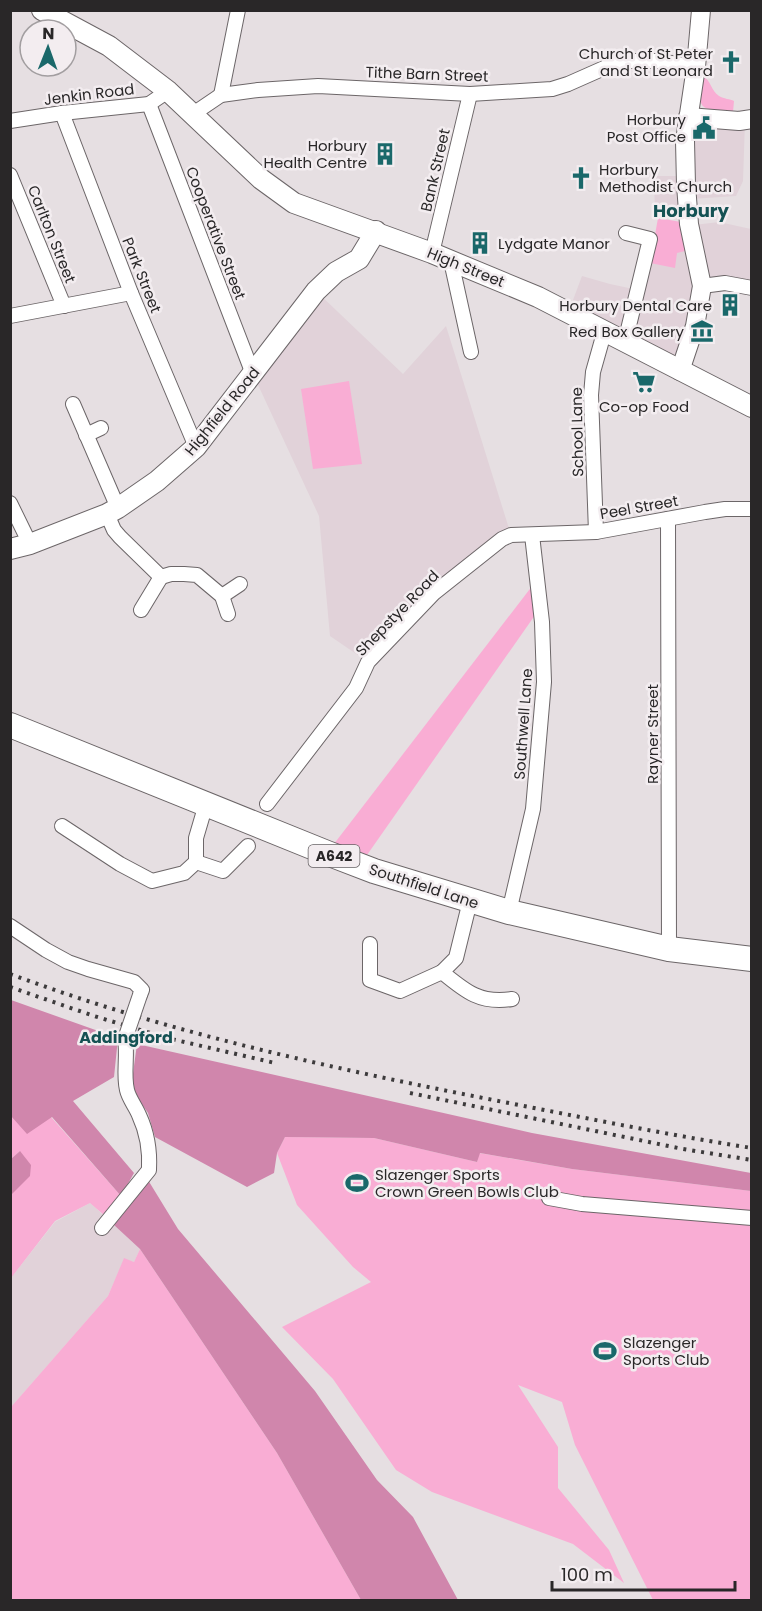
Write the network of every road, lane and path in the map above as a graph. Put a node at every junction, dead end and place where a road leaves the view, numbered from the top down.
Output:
1 (42, 10) edge
2 (238, 10) edge
3 (701, 10) edge
4 (696, 67) junction
5 (168, 91) junction
6 (470, 94) junction
7 (221, 95) junction
8 (149, 104) junction
9 (62, 113) junction
10 (193, 114) junction
11 (688, 117) junction
12 (752, 119) edge
13 (10, 121) edge
14 (10, 175) edge
15 (376, 231) junction
16 (626, 232) dead end
17 (432, 253) junction
18 (451, 261) junction
19 (702, 286) junction
20 (752, 288) edge
21 (131, 293) junction
22 (64, 306) junction
23 (10, 316) edge
24 (604, 333) junction
25 (625, 342) junction
26 (471, 352) dead end
27 (680, 371) junction
28 (253, 374) junction
29 (73, 404) dead end
30 (752, 406) edge
31 (101, 428) dead end
32 (86, 435) junction
33 (196, 447) junction
34 (10, 502) edge
35 (752, 509) edge
36 (113, 511) junction
37 (668, 519) junction
38 (596, 532) junction
39 (532, 535) junction
40 (30, 544) junction
41 (10, 549) edge
42 (161, 577) junction
43 (240, 584) dead end
44 (222, 596) junction
45 (141, 610) dead end
46 (228, 614) dead end
47 (10, 725) edge
48 (206, 804) junction
49 (267, 804) dead end
50 (62, 826) dead end
51 (248, 846) dead end
52 (196, 862) junction
53 (470, 901) junction
54 (509, 912) junction
55 (10, 926) edge
56 (370, 944) dead end
57 (669, 949) junction
58 (752, 959) edge
59 (442, 972) junction
60 (512, 999) dead end
61 (549, 1198) dead end
62 (752, 1218) edge
63 (102, 1228) dead end

1 - 5 main road, High Street
2 - 7 street
3 - 4 street
4 - 6 street, Tithe Barn Street
4 - 11 street
5 - 8 street, Jenkin Road
5 - 10 main road, High Street
6 - 7 street, Tithe Barn Street
6 - 17 street, Bank Street
7 - 10 street, Tithe Barn Street
8 - 9 street, Jenkin Road
8 - 28 street, Cooperative Street
9 - 13 street, Jenkin Road
9 - 21 street, Park Street
10 - 15 main road, High Street
11 - 12 street
11 - 19 street
14 - 22 street, Carlton Street
15 - 17 main road, High Street
15 - 28 main road, Highfield Road
16 - 25 street
17 - 18 main road, High Street
18 - 24 main road, High Street
18 - 26 street
19 - 20 street
19 - 27 street
21 - 22 street
21 - 33 street, Park Street
22 - 23 street
24 - 25 main road, High Street
24 - 38 street, School Lane
25 - 27 main road, High Street
27 - 30 main road, High Street
28 - 33 main road, Highfield Road
29 - 32 street
31 - 32 street
32 - 36 street
33 - 36 main road, Highfield Road
34 - 40 street
35 - 37 street, Peel Street
36 - 40 main road, Highfield Road
36 - 42 street
37 - 38 street, Peel Street
37 - 57 street, Rayner Street
38 - 39 street, Peel Street
39 - 49 street, Shepstye Road
39 - 54 street, Southwell Lane
40 - 41 main road, Highfield Road
42 - 44 street
42 - 45 street
43 - 44 street
44 - 46 street
47 - 48 highway, Southfield Lane / A642
48 - 52 street
48 - 53 highway, Southfield Lane / A642
50 - 52 street
51 - 52 street
53 - 54 highway, Southfield Lane / A642
53 - 59 street
54 - 57 highway, Southfield Lane / A642
55 - 63 street, bridge
56 - 59 street
57 - 58 highway, Southfield Lane / A642
59 - 60 street
61 - 62 street

